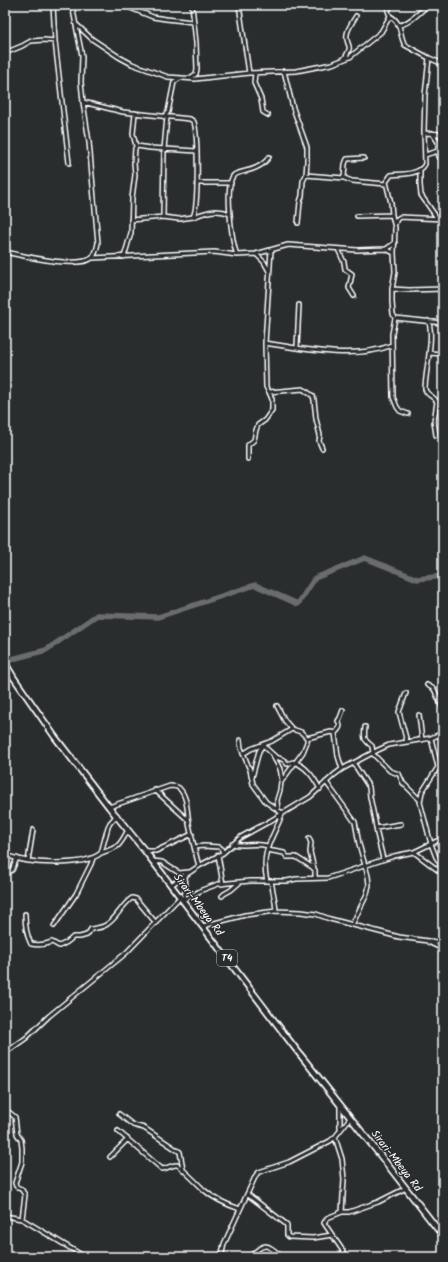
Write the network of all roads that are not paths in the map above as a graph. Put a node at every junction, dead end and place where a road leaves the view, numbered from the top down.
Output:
1 (53, 5) edge
2 (72, 5) edge
3 (123, 5) edge
4 (192, 5) edge
5 (239, 5) edge
6 (390, 5) edge
7 (428, 5) edge
8 (356, 16) dead end
9 (390, 16) junction
10 (194, 22) junction
11 (77, 25) junction
12 (398, 25) junction
13 (55, 41) junction
14 (350, 47) junction
15 (358, 50) junction
16 (5, 53) edge
17 (429, 58) junction
18 (344, 59) junction
19 (443, 64) edge
20 (284, 71) junction
21 (249, 73) junction
22 (255, 73) junction
23 (168, 77) junction
24 (181, 77) junction
25 (190, 78) junction
26 (174, 82) junction
27 (83, 102) junction
28 (168, 112) junction
29 (135, 113) junction
30 (268, 115) dead end
31 (165, 117) junction
32 (173, 118) junction
33 (424, 133) junction
34 (432, 133) junction
35 (443, 134) edge
36 (136, 146) junction
37 (164, 149) junction
38 (196, 151) junction
39 (438, 152) junction
40 (425, 155) junction
41 (269, 157) dead end
42 (364, 158) dead end
43 (443, 161) edge
44 (69, 163) dead end
45 (420, 170) junction
46 (306, 175) junction
47 (344, 178) junction
48 (197, 183) junction
49 (231, 183) junction
50 (386, 184) junction
51 (230, 214) junction
52 (392, 215) junction
53 (357, 216) dead end
54 (163, 217) junction
55 (193, 217) junction
56 (437, 218) junction
57 (443, 219) edge
58 (132, 220) junction
59 (298, 223) dead end
60 (395, 224) junction
61 (395, 243) junction
62 (338, 249) junction
63 (386, 249) junction
64 (271, 250) junction
65 (5, 252) edge
66 (394, 253) junction
67 (256, 254) junction
68 (236, 255) junction
69 (124, 257) junction
70 (92, 258) junction
71 (270, 273) junction
72 (392, 289) junction
73 (443, 289) edge
74 (354, 296) dead end
75 (299, 305) dead end
76 (395, 318) junction
77 (428, 321) junction
78 (443, 323) edge
79 (265, 343) junction
80 (392, 345) junction
81 (297, 348) junction
82 (429, 353) junction
83 (443, 354) edge
84 (269, 392) junction
85 (408, 414) dead end
86 (436, 435) dead end
87 (322, 448) dead end
88 (248, 459) dead end
89 (5, 663) edge
90 (427, 685) dead end
91 (406, 693) dead end
92 (276, 706) dead end
93 (443, 709) edge
94 (343, 710) dead end
95 (419, 715) dead end
96 (365, 727) dead end
97 (292, 729) junction
98 (335, 733) junction
99 (443, 733) edge
100 (307, 738) junction
101 (431, 738) junction
102 (240, 740) dead end
103 (422, 740) junction
104 (407, 742) junction
105 (263, 745) junction
106 (372, 753) junction
107 (243, 754) junction
108 (273, 755) junction
109 (296, 762) junction
110 (354, 764) junction
111 (342, 769) junction
112 (251, 779) junction
113 (282, 780) junction
114 (326, 782) junction
115 (320, 788) junction
116 (155, 790) junction
117 (420, 800) junction
118 (109, 807) junction
119 (278, 811) junction
120 (283, 813) junction
121 (117, 815) junction
122 (189, 822) junction
123 (401, 824) dead end
124 (376, 828) junction
125 (33, 830) dead end
126 (128, 830) junction
127 (192, 834) junction
128 (309, 838) dead end
129 (443, 838) edge
130 (232, 844) junction
131 (431, 844) junction
132 (194, 847) junction
133 (267, 848) junction
134 (145, 851) junction
135 (310, 852) junction
136 (414, 852) junction
137 (101, 853) junction
138 (223, 853) junction
139 (5, 854) edge
140 (218, 855) junction
141 (17, 858) junction
142 (93, 858) junction
143 (383, 859) junction
144 (152, 860) junction
145 (28, 861) junction
146 (306, 863) junction
147 (199, 866) junction
148 (364, 866) junction
149 (314, 868) junction
150 (443, 868) edge
151 (190, 872) junction
152 (5, 874) edge
153 (443, 874) edge
154 (185, 876) junction
155 (316, 878) junction
156 (267, 881) junction
157 (271, 881) junction
158 (239, 882) junction
159 (223, 884) junction
160 (171, 885) junction
161 (222, 896) dead end
162 (181, 898) junction
163 (276, 912) junction
164 (25, 914) dead end
165 (156, 923) junction
166 (352, 925) junction
167 (54, 926) dead end
168 (203, 926) junction
169 (424, 940) junction
170 (443, 943) edge
171 (443, 949) edge
172 (6, 1053) edge
173 (5, 1060) edge
174 (340, 1105) junction
175 (5, 1109) edge
176 (119, 1114) dead end
177 (350, 1118) junction
178 (340, 1130) junction
179 (118, 1131) dead end
180 (335, 1137) junction
181 (128, 1139) junction
182 (110, 1158) dead end
183 (183, 1170) junction
184 (406, 1188) junction
185 (248, 1194) junction
186 (240, 1209) junction
187 (342, 1212) junction
188 (5, 1216) edge
189 (22, 1219) junction
190 (332, 1235) junction
191 (443, 1236) edge
192 (85, 1257) edge
193 (223, 1257) edge
194 (250, 1257) edge
195 (282, 1257) edge
196 (345, 1257) edge

1 - 13 street
2 - 11 street
3 - 10 street
4 - 10 street
5 - 21 street
6 - 9 street
7 - 12 street
8 - 14 street
9 - 12 street
9 - 15 street
10 - 25 street
11 - 23 street
11 - 27 street
12 - 17 street
13 - 16 street
13 - 44 street
14 - 15 street
14 - 18 street
15 - 18 street
17 - 19 street
17 - 33 street
18 - 20 street
20 - 22 street
20 - 46 street
21 - 22 street
21 - 25 street
22 - 30 street
23 - 24 street
23 - 26 street
24 - 25 street
24 - 26 street
26 - 28 street
27 - 29 street
27 - 70 street
28 - 31 street
28 - 32 street
29 - 31 street
29 - 36 street
31 - 32 street
31 - 37 street
32 - 38 street
33 - 34 street
33 - 40 street
34 - 35 street
34 - 39 street
36 - 37 street
36 - 58 street
37 - 38 street
37 - 54 street
38 - 48 street
39 - 40 street
39 - 43 street
40 - 45 street
41 - 49 street
42 - 47 street
45 - 50 street
45 - 56 street
46 - 47 street
46 - 59 street
47 - 50 street
48 - 49 street
48 - 55 street
49 - 51 street
50 - 52 street
51 - 55 street
51 - 68 street
52 - 53 street
52 - 60 street
54 - 55 street
54 - 58 street
56 - 57 street
56 - 60 street
58 - 69 street
60 - 61 street
61 - 63 street
61 - 66 street
62 - 63 street
62 - 64 street
62 - 74 street
63 - 66 street
64 - 67 street
64 - 71 street
65 - 70 street
66 - 72 street
67 - 68 street
67 - 71 street
68 - 69 street
69 - 70 street
71 - 79 street
72 - 73 street
72 - 76 street
75 - 81 street
76 - 77 street
76 - 80 street
77 - 78 street
77 - 82 street
79 - 81 street
79 - 84 street
80 - 81 street
80 - 85 street
82 - 83 street
82 - 86 street
84 - 87 street
84 - 88 street
89 - 118 highway, Sirari-Mbeya Rd / T4
90 - 93 street
91 - 104 street
92 - 97 street
94 - 98 street
95 - 103 street
96 - 106 street
97 - 100 street
97 - 105 street
98 - 100 street
98 - 111 street
99 - 101 street
100 - 109 street
101 - 103 street
101 - 117 street
102 - 107 street
103 - 104 street
104 - 106 street
105 - 107 street
105 - 108 street
105 - 112 street
106 - 110 street
106 - 117 street
107 - 112 street
108 - 109 street
108 - 113 street
109 - 113 street
109 - 115 street
110 - 111 street
110 - 124 street
111 - 114 street
112 - 119 street
113 - 119 street
114 - 115 street
114 - 148 street
115 - 120 street
116 - 118 street
116 - 122 street
116 - 122 street
117 - 131 street
118 - 121 highway, Sirari-Mbeya Rd / T4
119 - 120 street
120 - 130 street
120 - 133 street
121 - 126 highway, Sirari-Mbeya Rd / T4
121 - 137 street
122 - 127 street
123 - 124 street
124 - 143 street
125 - 145 street
126 - 134 highway, Sirari-Mbeya Rd / T4
126 - 137 street
127 - 132 street
127 - 134 street
128 - 135 street
129 - 131 street
130 - 133 street
130 - 138 street
131 - 136 street
131 - 150 street
132 - 138 street
132 - 147 street
133 - 146 street
133 - 156 street
134 - 144 highway, Sirari-Mbeya Rd / T4
135 - 146 street
135 - 149 street
136 - 143 street
136 - 153 street
137 - 142 street
138 - 140 street
139 - 141 street
140 - 147 street
140 - 159 street
141 - 145 street
141 - 152 street
142 - 145 street
142 - 167 street
143 - 148 street
144 - 151 street
144 - 160 highway, Sirari-Mbeya Rd / T4
146 - 149 street
147 - 151 street
148 - 155 street
148 - 166 street
149 - 155 street
151 - 154 street
154 - 160 street
154 - 162 street
155 - 157 street
156 - 157 street
156 - 158 street
157 - 163 street
158 - 159 street
158 - 161 street
159 - 162 street
160 - 162 highway, Sirari-Mbeya Rd / T4
162 - 165 street
162 - 168 highway, Sirari-Mbeya Rd / T4
163 - 166 street
163 - 168 street
164 - 165 street
165 - 172 street
166 - 169 street
168 - 174 highway, Sirari-Mbeya Rd / T4
169 - 170 street
169 - 171 street
172 - 173 street
174 - 177 highway, Sirari-Mbeya Rd / T4
174 - 178 street
175 - 189 street
176 - 183 street
177 - 178 street
177 - 184 highway, Sirari-Mbeya Rd / T4
178 - 180 street
179 - 181 street
180 - 185 street
180 - 187 street
181 - 182 street
181 - 183 street
183 - 186 street
184 - 187 street
184 - 191 highway, Sirari-Mbeya Rd / T4
185 - 186 street
185 - 190 street
186 - 193 street
187 - 190 street
188 - 189 street
189 - 192 street
190 - 196 street
194 - 195 street

